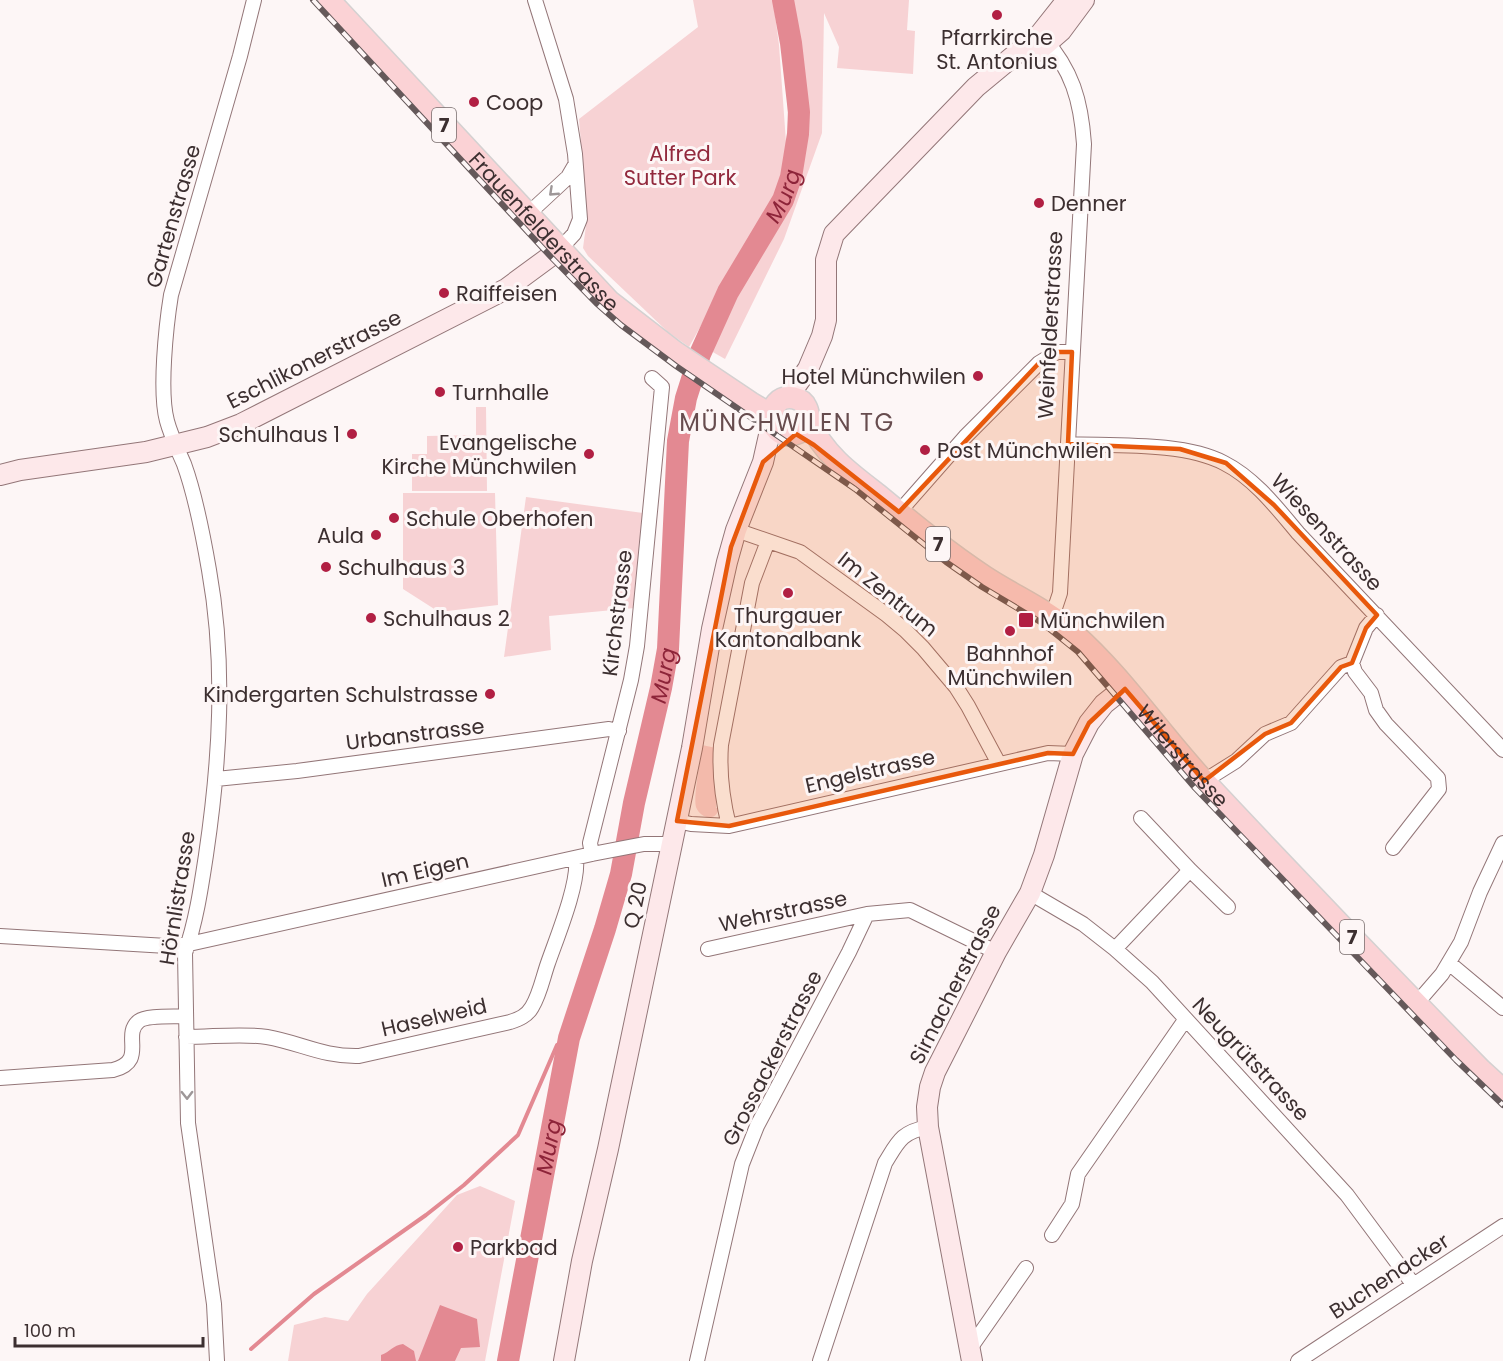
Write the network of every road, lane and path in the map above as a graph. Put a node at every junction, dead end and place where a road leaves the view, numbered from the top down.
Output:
1 (254, 0) edge
2 (328, 0) edge
3 (535, 0) edge
4 (1067, 0) edge
5 (1084, 0) edge
6 (1044, 39) junction
7 (575, 165) junction
8 (527, 215) junction
9 (560, 250) junction
10 (1072, 352) junction
11 (652, 378) dead end
12 (789, 416) junction
13 (1068, 444) junction
14 (176, 446) junction
15 (0, 475) edge
16 (899, 512) junction
17 (736, 530) junction
18 (768, 541) junction
19 (1377, 615) junction
20 (1052, 616) junction
21 (1352, 663) junction
22 (1124, 688) junction
23 (619, 731) junction
24 (1503, 750) edge
25 (1073, 754) junction
26 (999, 764) junction
27 (216, 779) junction
28 (1204, 781) junction
29 (1141, 818) dead end
30 (677, 821) junction
31 (729, 826) junction
32 (1503, 843) edge
33 (672, 844) junction
34 (1393, 848) dead end
35 (592, 854) junction
36 (576, 859) junction
37 (1190, 870) junction
38 (1030, 893) junction
39 (1228, 907) dead end
40 (867, 914) junction
41 (0, 936) edge
42 (189, 944) junction
43 (1115, 948) junction
44 (708, 949) dead end
45 (996, 952) junction
46 (1449, 963) junction
47 (1416, 1004) junction
48 (1503, 1008) edge
49 (186, 1016) junction
50 (1185, 1020) junction
51 (186, 1037) junction
52 (0, 1078) edge
53 (1503, 1090) edge
54 (928, 1127) junction
55 (1503, 1226) edge
56 (1052, 1235) dead end
57 (1026, 1268) dead end
58 (1413, 1284) junction
59 (971, 1354) edge
60 (217, 1361) edge
61 (564, 1361) edge
62 (697, 1361) edge
63 (820, 1361) edge
64 (1298, 1361) edge

1 - 14 street, Gartenstrasse
2 - 8 main road, Frauenfelderstrasse / 7
3 - 7 street
4 - 6 main road
5 - 6 main road
6 - 10 street, Weinfelderstrasse
6 - 12 main road, Q 20
7 -> 8 street
7 - 9 street
8 - 9 main road, Frauenfelderstrasse / 7
9 - 12 main road, Frauenfelderstrasse / 7
9 - 14 main road, Eschlikonerstrasse
10 - 13 street, Weinfelderstrasse
10 - 16 street
11 - 23 street, Kirchstrasse
12 - 16 main road, Wilerstrasse / 7
12 - 17 main road, Q 20
13 - 19 street, Wiesenstrasse
13 - 20 street, Weinfelderstrasse
14 - 15 main road, Eschlikonerstrasse
14 - 27 street, Hörnlistrasse
16 - 20 main road, Wilerstrasse / 7
17 - 18 street, Im Zentrum
17 - 30 main road, Q 20
18 - 26 street, Im Zentrum
18 - 31 street
19 - 21 street
19 - 24 street, Wiesenstrasse
20 - 22 main road, Wilerstrasse / 7
21 - 28 street
21 - 34 street
22 - 25 main road, Sirnacherstrasse
22 - 28 main road, Wilerstrasse / 7
23 - 27 street, Urbanstrasse
23 - 35 street, Kirchstrasse
25 - 26 street, Engelstrasse
25 - 38 main road, Sirnacherstrasse
26 - 31 street, Engelstrasse
27 - 42 street, Hörnlistrasse
28 - 47 main road, Wilerstrasse / 7
29 - 37 street
30 - 31 street, Engelstrasse
30 - 33 main road, Q 20
32 - 46 street
33 - 35 street, Im Eigen
33 - 61 main road, Q 20
35 - 36 street, Im Eigen
36 - 42 street, Im Eigen
36 - 51 street, Haselweid
37 - 39 street
37 - 43 street
38 - 43 street, Neugrütstrasse
38 - 45 main road, Sirnacherstrasse
40 - 44 street, Wehrstrasse
40 - 45 street
40 - 62 street, Grossackerstrasse
41 - 42 street, Im Eigen
42 - 49 street, Hörnlistrasse
43 - 50 street, Neugrütstrasse
45 - 54 main road, Sirnacherstrasse
46 - 47 street
46 - 48 street
47 - 53 main road, Wilerstrasse / 7
49 - 51 street, Hörnlistrasse
49 - 52 street
50 - 56 street
50 - 58 street, Neugrütstrasse
51 -> 60 street, Hörnlistrasse
54 - 59 main road, Sirnacherstrasse
54 - 63 street
55 - 58 street, Buchenacker
57 - 59 street
58 - 64 street, Buchenacker

